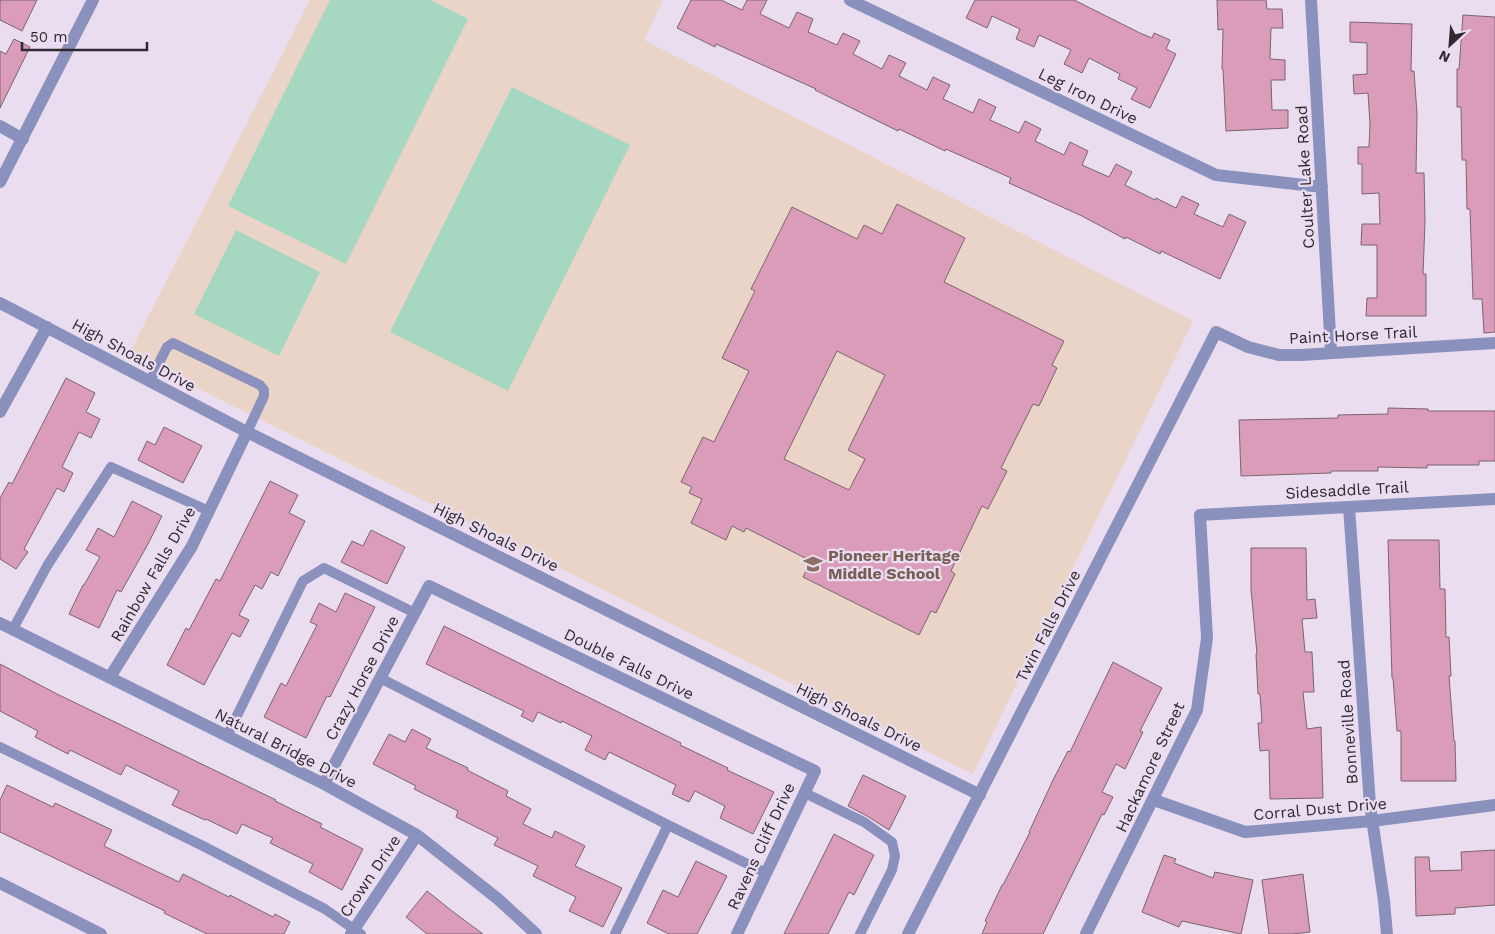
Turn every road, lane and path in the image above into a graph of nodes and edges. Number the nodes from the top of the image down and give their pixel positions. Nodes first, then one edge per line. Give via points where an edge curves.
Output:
1 (94, 0) edge
2 (850, 0) edge
3 (1311, 0) edge
4 (0, 126) edge
5 (23, 138) junction
6 (0, 182) edge
7 (1322, 187) junction
8 (0, 303) edge
9 (47, 327) junction
10 (1216, 332) joint
11 (1495, 343) edge
12 (1331, 352) junction
13 (150, 381) junction
14 (0, 412) edge
15 (247, 432) junction
16 (1495, 499) edge
17 (1349, 507) junction
18 (209, 511) junction
19 (1200, 515) joint
20 (430, 586) joint
21 (415, 613) junction
22 (0, 623) edge
23 (12, 629) junction
24 (110, 677) junction
25 (380, 678) junction
26 (227, 736) junction
27 (0, 747) edge
28 (815, 771) joint
29 (324, 784) junction
30 (805, 793) junction
31 (980, 795) junction
32 (1154, 800) junction
33 (1495, 805) edge
34 (1372, 821) junction
35 (668, 826) junction
36 (417, 836) junction
37 (766, 873) junction
38 (0, 883) edge
39 (356, 932) edge
40 (102, 934) edge
41 (536, 934) edge
42 (615, 934) edge
43 (737, 934) edge
44 (860, 934) edge
45 (908, 934) edge
46 (1086, 934) edge
47 (1387, 934) edge

1 - 5 street
2 - 7 street, Leg Iron Drive via 1216,175
3 - 7 street, Coulter Lake Road
4 - 5 street
5 - 6 street
7 - 12 street, Coulter Lake Road
8 - 9 street, High Shoals Drive
9 - 13 street, High Shoals Drive
9 - 14 street
10 - 12 street, Paint Horse Trail via 1248,347 1279,354
10 - 31 street, Twin Falls Drive
11 - 12 street, Paint Horse Trail
13 - 15 street, High Shoals Drive
13 - 15 lane via 167,347 173,343 260,385 264,396
15 - 18 street, Rainbow Falls Drive
15 - 31 street, High Shoals Drive
16 - 17 street, Sidesaddle Trail
17 - 19 street, Sidesaddle Trail
17 - 34 street, Bonneville Road
18 - 23 lane via 111,466 47,566
18 - 24 street, Rainbow Falls Drive via 192,546
19 - 32 street, Hackamore Street via 1207,638 1197,710
20 - 21 street, Crazy Horse Drive
20 - 28 street, Double Falls Drive
21 - 25 street, Crazy Horse Drive
21 - 26 lane via 324,568 303,581
22 - 23 street, Natural Bridge Drive
23 - 24 street, Natural Bridge Drive
24 - 26 street, Natural Bridge Drive
25 - 29 street, Crazy Horse Drive
25 - 35 lane
26 - 29 street, Natural Bridge Drive
27 - 39 lane via 325,909
28 - 30 street, Ravens Cliff Drive
29 - 36 street, Natural Bridge Drive
30 - 37 street, Ravens Cliff Drive
30 - 44 lane via 864,822 892,842 895,856 892,870
31 - 45 street, Twin Falls Drive
32 - 34 street, Corral Dust Drive via 1244,832
32 - 46 street, Hackamore Street
33 - 34 street, Corral Dust Drive
34 - 47 street, Bonneville Road
35 - 37 lane
35 - 42 lane
36 - 39 street, Crown Drive
36 - 41 street, Natural Bridge Drive via 498,899
37 - 43 street, Ravens Cliff Drive
38 - 40 street

